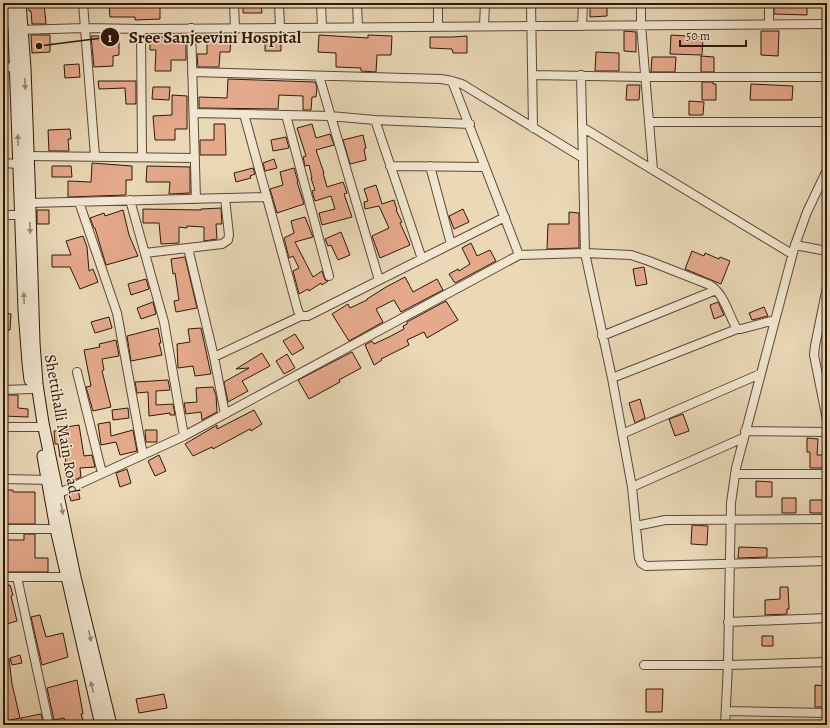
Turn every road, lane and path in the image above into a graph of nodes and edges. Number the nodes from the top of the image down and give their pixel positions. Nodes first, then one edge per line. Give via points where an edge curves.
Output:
1 (8, 3) edge
2 (12, 3) edge
3 (20, 3) edge
4 (83, 3) edge
5 (234, 3) edge
6 (279, 3) edge
7 (321, 3) edge
8 (357, 3) edge
9 (438, 3) edge
10 (485, 3) edge
11 (531, 3) edge
12 (583, 3) edge
13 (641, 3) edge
14 (769, 3) edge
15 (769, 24) junction
16 (827, 24) edge
17 (641, 25) junction
18 (484, 26) junction
19 (531, 26) junction
20 (582, 26) junction
21 (358, 27) junction
22 (438, 27) junction
23 (85, 28) junction
24 (191, 28) junction
25 (235, 28) junction
26 (280, 28) junction
27 (322, 28) junction
28 (141, 29) junction
29 (18, 30) junction
30 (3, 67) edge
31 (20, 68) junction
32 (192, 72) junction
33 (532, 75) junction
34 (581, 75) junction
35 (319, 76) junction
36 (645, 77) junction
37 (827, 77) edge
38 (452, 81) junction
39 (194, 113) junction
40 (244, 114) junction
41 (286, 115) junction
42 (330, 116) junction
43 (375, 120) junction
44 (649, 122) junction
45 (827, 122) edge
46 (470, 124) junction
47 (582, 127) junction
48 (533, 128) junction
49 (28, 156) junction
50 (95, 156) junction
51 (142, 157) junction
52 (195, 158) junction
53 (583, 158) junction
54 (3, 164) edge
55 (18, 164) junction
56 (390, 166) junction
57 (430, 166) junction
58 (485, 167) junction
59 (653, 170) junction
60 (827, 170) edge
61 (266, 197) junction
62 (225, 198) junction
63 (196, 199) junction
64 (130, 200) junction
65 (79, 202) junction
66 (30, 203) junction
67 (3, 214) edge
68 (20, 215) junction
69 (505, 216) junction
70 (451, 244) junction
71 (795, 246) junction
72 (188, 248) junction
73 (827, 251) edge
74 (145, 253) junction
75 (585, 253) junction
76 (792, 254) junction
77 (519, 255) junction
78 (422, 259) junction
79 (329, 276) dead end
80 (379, 280) junction
81 (827, 287) edge
82 (716, 290) junction
83 (301, 316) junction
84 (775, 320) junction
85 (737, 329) junction
86 (602, 336) junction
87 (214, 357) junction
88 (77, 372) dead end
89 (760, 374) junction
90 (612, 378) junction
91 (32, 389) junction
92 (3, 390) edge
93 (225, 414) junction
94 (827, 420) edge
95 (3, 427) edge
96 (41, 427) junction
97 (827, 432) edge
98 (622, 434) junction
99 (744, 434) junction
100 (184, 436) junction
101 (143, 455) junction
102 (102, 473) junction
103 (735, 474) junction
104 (827, 474) edge
105 (3, 479) edge
106 (51, 480) junction
107 (632, 487) junction
108 (54, 495) junction
109 (827, 519) edge
110 (730, 520) junction
111 (636, 526) junction
112 (3, 529) edge
113 (56, 529) junction
114 (827, 561) edge
115 (729, 564) junction
116 (3, 577) edge
117 (17, 577) junction
118 (71, 578) junction
119 (827, 618) edge
120 (728, 622) junction
121 (827, 662) edge
122 (644, 665) dead end
123 (728, 665) junction
124 (726, 711) junction
125 (827, 713) edge
126 (49, 725) edge
127 (102, 725) edge
128 (725, 725) edge

1 - 2 street
2 - 29 main road, Shettihalli Main Road
3 - 29 main road, Shettihalli Main Road
4 - 23 street
5 - 25 street
6 - 26 street
7 - 27 street
8 - 21 street
9 - 22 street
10 - 18 street
11 - 19 street
12 - 20 street
13 - 17 street
14 - 15 street
15 - 16 street
15 - 17 street
17 - 20 street
17 - 36 street
18 - 19 street
18 - 22 street
19 - 20 street
19 - 33 street
21 - 22 street
21 - 27 street
23 - 28 street
23 - 29 street
23 - 50 street
24 - 25 street
24 - 28 street
24 - 32 street
25 - 26 street
26 - 27 street
28 - 51 street
29 - 31 main road, Shettihalli Main Road
30 - 31 street
31 -> 49 main road, Shettihalli Main Road
55 -> 31 main road, Shettihalli Main Road
32 - 35 street
32 - 39 street
33 - 34 street
33 - 48 street
34 - 36 street
34 - 47 street
35 - 38 street
35 - 42 street
36 - 37 street
36 - 44 street
38 - 46 street
38 - 48 street via 462,84
39 - 40 street
39 - 52 street
40 - 41 street
40 - 61 street
41 - 42 street
41 - 79 street
42 - 43 street
42 - 80 street
43 - 46 street
43 - 56 street
44 - 45 street
44 - 59 street
46 - 58 street
47 - 53 street
47 - 59 street
48 - 53 street
49 - 50 street
49 - 66 main road, Shettihalli Main Road
50 - 51 street
51 - 52 street
52 - 63 street
53 - 75 street
54 - 55 street
55 - 68 main road, Shettihalli Main Road
56 - 57 street
56 - 78 street
57 - 58 street
57 - 70 street
58 - 69 street
59 - 76 street
60 - 71 street via 807,212
61 - 62 street
61 - 83 street
62 - 63 street
62 - 72 street via 228,240 222,244
63 - 64 street
64 - 65 street
64 - 74 street
65 - 66 street
65 - 101 street via 117,313
66 -> 96 main road, Shettihalli Main Road via 34,343
67 - 68 street
91 -> 68 main road, Shettihalli Main Road via 27,356
69 - 70 street
69 - 77 street
70 - 78 street
71 - 73 street
71 - 76 street
72 - 74 street
72 - 87 street
74 - 100 street via 164,322
75 - 77 street
75 - 82 street via 631,255 710,285
75 - 86 street
76 - 84 street
77 - 93 street
78 - 80 street
80 - 83 street via 308,316
81 - 94 street via 814,346
82 - 85 street via 721,295
82 - 86 street
83 - 87 street
84 - 85 street
84 - 89 street
85 - 90 street
86 - 90 street
87 - 93 street
88 - 102 street
89 - 98 street
89 - 99 street
90 - 98 street
91 - 92 street
91 - 96 main road, Shettihalli Main Road
93 - 100 street
95 - 96 street
96 - 106 main road, Shettihalli Main Road
97 - 99 street
98 - 107 street
99 - 103 street
99 - 107 street
100 - 101 street
101 - 102 street
102 - 108 street
103 - 104 street
103 - 110 street
105 - 106 street
106 - 108 main road, Shettihalli Main Road
107 - 111 street
108 - 113 main road, Shettihalli Main Road
108 -> 118 main road, Shettihalli Main Road
109 - 110 street
110 - 111 street via 665,520
110 - 115 street
111 - 115 street via 639,558 646,566
112 - 113 street
113 - 118 main road, Shettihalli Main Road
114 - 115 street
115 - 120 street
116 - 117 street
117 - 118 street
117 - 126 street
118 - 127 main road, Shettihalli Main Road
119 - 120 street
120 - 123 street
121 - 123 street
122 - 123 street
123 - 124 street
124 - 125 street
124 - 128 street

